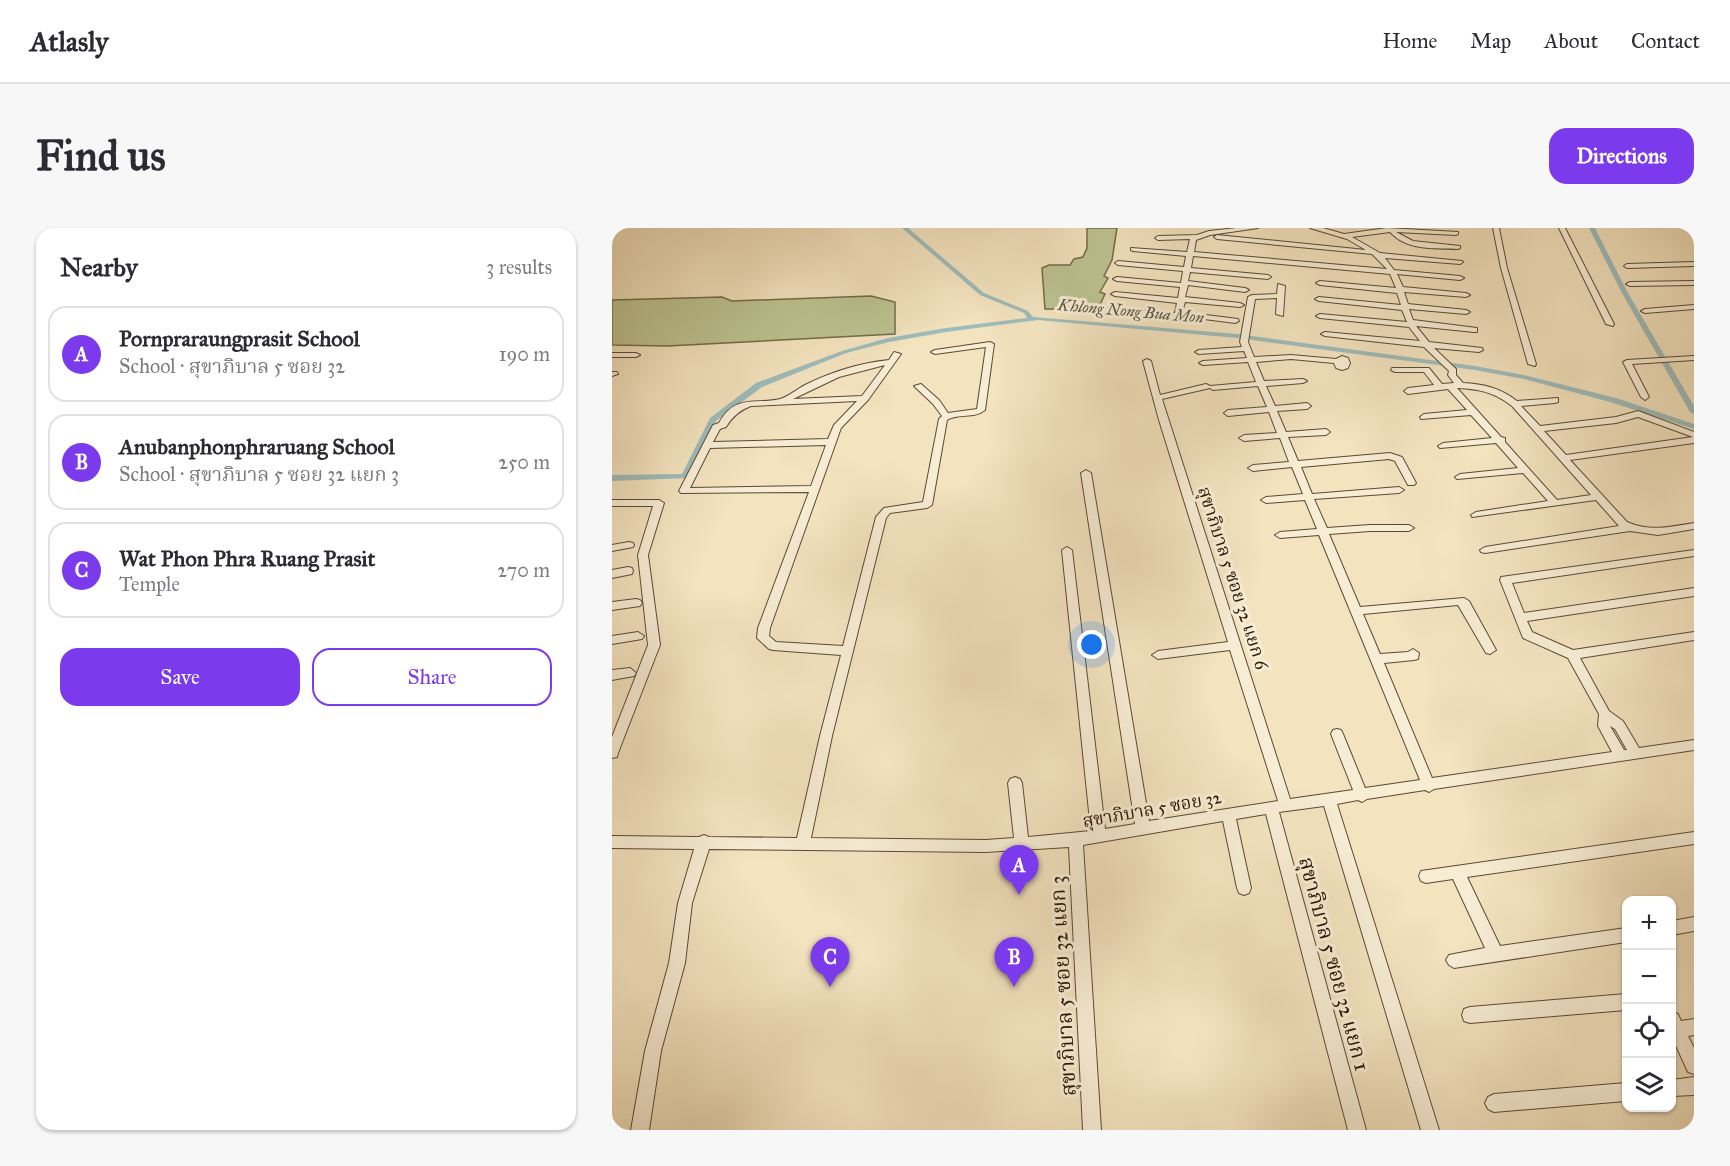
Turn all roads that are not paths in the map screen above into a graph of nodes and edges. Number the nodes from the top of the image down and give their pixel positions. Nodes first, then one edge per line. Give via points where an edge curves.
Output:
1 (1255, 228) edge
2 (1313, 228) edge
3 (1353, 228) edge
4 (1496, 228) edge
5 (1562, 228) edge
6 (1390, 229) edge
7 (1332, 232) junction
8 (1456, 233) dead end
9 (1199, 236) junction
10 (1343, 236) junction
11 (1158, 238) dead end
12 (1458, 247) dead end
13 (1133, 249) dead end
14 (1375, 253) junction
15 (1189, 254) junction
16 (1460, 262) dead end
17 (1118, 263) dead end
18 (1694, 264) edge
19 (1678, 265) junction
20 (1627, 266) dead end
21 (1187, 269) junction
22 (1392, 272) junction
23 (1268, 277) dead end
24 (1460, 278) dead end
25 (1117, 279) dead end
26 (1694, 281) edge
27 (1320, 283) dead end
28 (1185, 284) junction
29 (1630, 284) dead end
30 (1281, 286) dead end
31 (1245, 290) dead end
32 (1400, 290) junction
33 (1116, 294) dead end
34 (1466, 295) dead end
35 (1281, 296) junction
36 (1319, 299) dead end
37 (1182, 300) junction
38 (1240, 305) dead end
39 (1405, 307) junction
40 (1694, 307) edge
41 (1108, 310) dead end
42 (1645, 311) dead end
43 (1466, 312) dead end
44 (1179, 314) junction
45 (1280, 314) dead end
46 (1320, 316) dead end
47 (1235, 321) dead end
48 (1412, 324) junction
49 (1610, 324) dead end
50 (1474, 330) dead end
51 (1324, 334) dead end
52 (1245, 341) junction
53 (1428, 346) junction
54 (1479, 350) dead end
55 (935, 352) dead end
56 (1199, 352) dead end
57 (612, 355) edge
58 (636, 355) dead end
59 (1694, 358) edge
60 (1251, 360) junction
61 (1147, 361) dead end
62 (1336, 361) dead end
63 (1203, 363) dead end
64 (1532, 364) dead end
65 (1395, 370) dead end
66 (1303, 381) dead end
67 (1262, 383) junction
68 (918, 386) dead end
69 (1451, 387) junction
70 (1408, 392) dead end
71 (1645, 397) dead end
72 (865, 398) junction
73 (1157, 398) junction
74 (1555, 400) dead end
75 (784, 401) junction
76 (1515, 404) junction
77 (1307, 406) dead end
78 (1272, 409) junction
79 (1473, 412) junction
80 (1228, 413) dead end
81 (946, 416) junction
82 (1424, 417) dead end
83 (1538, 429) junction
84 (1326, 432) dead end
85 (1284, 435) junction
86 (1694, 437) edge
87 (1244, 438) dead end
88 (1502, 440) junction
89 (831, 442) junction
90 (708, 445) junction
91 (1443, 446) dead end
92 (1563, 458) junction
93 (1296, 465) junction
94 (1253, 468) dead end
95 (1525, 470) junction
96 (1086, 474) dead end
97 (1460, 477) dead end
98 (1411, 483) dead end
99 (813, 489) junction
100 (1398, 489) dead end
101 (1309, 497) junction
102 (1596, 497) junction
103 (1266, 500) dead end
104 (612, 503) edge
105 (1555, 503) junction
106 (1476, 514) dead end
107 (1694, 525) edge
108 (1410, 528) dead end
109 (1630, 528) junction
110 (1324, 531) junction
111 (1280, 535) dead end
112 (629, 545) dead end
113 (612, 548) edge
114 (1066, 550) dead end
115 (1485, 550) dead end
116 (1694, 553) edge
117 (628, 571) dead end
118 (612, 574) edge
119 (1694, 592) edge
120 (636, 603) dead end
121 (612, 606) edge
122 (1357, 611) junction
123 (1520, 618) junction
124 (638, 636) dead end
125 (1694, 636) edge
126 (612, 639) edge
127 (1235, 645) junction
128 (1490, 650) dead end
129 (847, 651) junction
130 (1413, 653) dead end
131 (1158, 655) dead end
132 (1572, 655) junction
133 (1376, 659) junction
134 (630, 673) dead end
135 (612, 675) edge
136 (1605, 714) junction
137 (1337, 734) dead end
138 (1694, 745) edge
139 (612, 753) edge
140 (1636, 754) junction
141 (1621, 756) junction
142 (1015, 783) dead end
143 (1430, 786) junction
144 (1362, 796) junction
145 (1329, 800) junction
146 (1278, 807) junction
147 (1228, 814) junction
148 (1143, 829) junction
149 (1099, 837) junction
150 (1694, 838) edge
151 (1077, 840) junction
152 (704, 841) junction
153 (612, 842) edge
154 (803, 844) junction
155 (1022, 844) junction
156 (1457, 872) junction
157 (1426, 876) dead end
158 (1244, 888) dead end
159 (1694, 924) edge
160 (1676, 927) edge
161 (1622, 936) edge
162 (1496, 955) junction
163 (1454, 960) dead end
164 (1622, 1002) edge
165 (1470, 1015) dead end
166 (1681, 1026) edge
167 (1694, 1066) edge
168 (1694, 1086) edge
169 (1676, 1088) edge
170 (1622, 1092) edge
171 (1494, 1103) dead end
172 (640, 1130) edge
173 (1092, 1130) edge
174 (1357, 1130) edge
175 (1430, 1130) edge

1 - 9 street
2 - 7 street
3 - 7 street
4 - 64 street
5 - 49 street
6 - 8 street
6 - 10 street
6 - 12 street via 1397,238 1409,242
7 - 10 street
9 - 11 street
9 - 14 street
9 - 15 street via 1192,241
10 - 14 street
13 - 15 street
14 - 16 street
14 - 22 street
15 - 21 street
15 - 22 street
17 - 21 street
18 - 19 street
19 - 20 street
19 - 26 street
21 - 23 street
21 - 28 street
22 - 24 street
22 - 32 street
25 - 28 street
26 - 29 street
27 - 32 street
28 - 31 street
28 - 37 street
30 - 35 street
32 - 34 street
32 - 39 street
33 - 37 street
35 - 45 street
35 - 52 street via 1252,297
36 - 39 street
37 - 38 street
37 - 44 street
39 - 43 street
39 - 48 street
40 - 42 street
41 - 44 street
44 - 47 street
46 - 48 street
48 - 50 street
48 - 53 street
51 - 53 street
52 - 56 street
52 - 60 street
53 - 54 street
53 - 69 street via 1444,366
55 - 81 street via 990,344 992,349 981,410
57 - 58 street
59 - 71 street via 1627,362
60 - 62 street via 1291,357
60 - 63 street
60 - 67 street
61 - 73 street, สุขาภิบาล 5 ซอย 32 แยก 6
65 - 69 street via 1426,370
66 - 67 street
67 - 73 street via 1210,387
67 - 78 street
68 - 81 street
69 - 70 street
69 - 76 street via 1497,391
69 - 79 street
72 - 75 street
72 - 75 street via 894,358 859,368
72 - 89 street via 839,423
73 - 127 street, สุขาภิบาล 5 ซอย 32 แยก 6
74 - 76 street
75 - 90 street via 744,404 716,427
76 - 83 street
77 - 78 street
78 - 80 street
78 - 85 street
79 - 82 street
79 - 88 street
81 - 129 street via 930,502 922,508 887,510 881,517
83 - 86 street via 1638,414
83 - 92 street
84 - 85 street
85 - 87 street
85 - 93 street
86 - 92 street
88 - 91 street
88 - 95 street
89 - 90 street
89 - 99 street
90 - 99 street via 685,492
92 - 102 street
93 - 94 street
93 - 98 street via 1390,456 1399,459
93 - 101 street
95 - 97 street
95 - 105 street
96 - 148 street
99 - 129 street via 763,638 773,646
100 - 101 street
101 - 103 street
101 - 110 street
102 - 105 street
102 - 109 street
104 - 139 street via 659,505 643,555 654,645
105 - 106 street
107 - 109 street via 1656,533
108 - 110 street
109 - 115 street
110 - 111 street
110 - 122 street
112 - 113 street
114 - 149 street
116 - 123 street via 1505,580
117 - 118 street
119 - 123 street
120 - 121 street
122 - 128 street via 1460,601
122 - 133 street
123 - 132 street via 1527,634
124 - 126 street
125 - 132 street
127 - 131 street
127 - 146 street, สุขาภิบาล 5 ซอย 32 แยก 6
129 - 154 street
130 - 133 street via 1414,656
132 - 136 street
133 - 143 street
134 - 135 street
136 - 140 street via 1619,725
136 - 141 street via 1604,726
137 - 144 street
138 - 140 street, สุขาภิบาล 5 ซอย 32
140 - 141 street, สุขาภิบาล 5 ซอย 32
141 - 143 street, สุขาภิบาล 5 ซอย 32
142 - 155 street
143 - 144 street, สุขาภิบาล 5 ซอย 32
144 - 145 street, สุขาภิบาล 5 ซอย 32
145 - 146 street, สุขาภิบาล 5 ซอย 32
145 - 175 street
146 - 147 street, สุขาภิบาล 5 ซอย 32
146 - 174 street, สุขาภิบาล 5 ซอย 32 แยก 1
147 - 148 street, สุขาภิบาล 5 ซอย 32
147 - 158 street
148 - 149 street, สุขาภิบาล 5 ซอย 32
149 - 151 street, สุขาภิบาล 5 ซอย 32
150 - 156 street
151 - 155 street, สุขาภิบาล 5 ซอย 32
151 - 173 street, สุขาภิบาล 5 ซอย 32 แยก 3
152 - 153 street, สุขาภิบาล 5 ซอย 32
152 - 154 street, สุขาภิบาล 5 ซอย 32
152 - 172 street via 685,903 677,963 653,1051
154 - 155 street, สุขาภิบาล 5 ซอย 32
156 - 157 street
156 - 162 street
159 - 160 street
161 - 162 street
162 - 163 street
164 - 165 street
166 - 167 street
168 - 169 street
170 - 171 street

